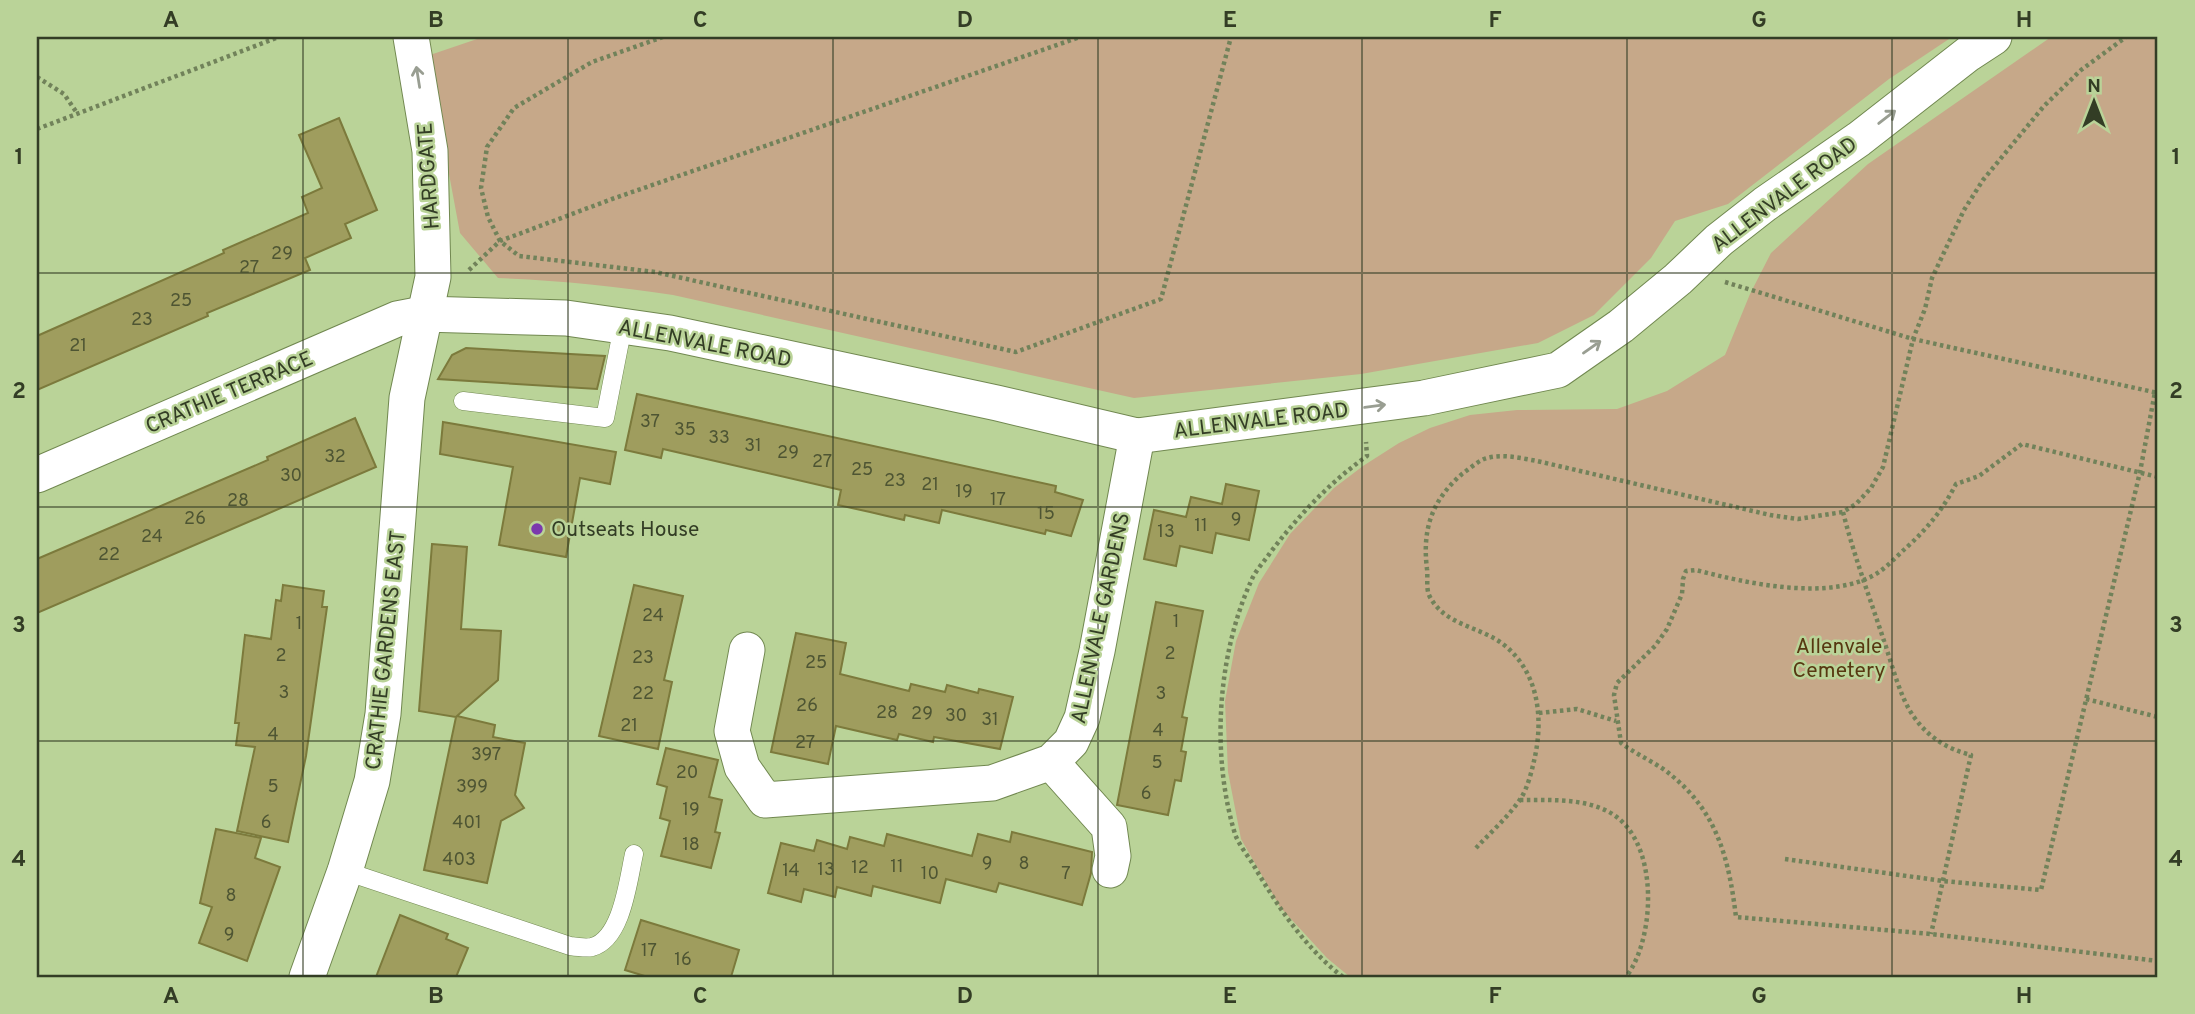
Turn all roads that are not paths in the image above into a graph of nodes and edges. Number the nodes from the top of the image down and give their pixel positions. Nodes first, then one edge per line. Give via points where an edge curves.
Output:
1 (411, 37) edge
2 (1994, 37) edge
3 (423, 314) junction
4 (623, 326) junction
5 (463, 401) dead end
6 (1137, 436) junction
7 (37, 475) edge
8 (747, 650) dead end
9 (1051, 762) junction
10 (634, 854) dead end
11 (1110, 870) dead end
12 (345, 871) junction
13 (307, 977) edge

3 -> 1 street, HARDGATE via 433,276 430,150
6 -> 2 street, ALLENVALE ROAD via 1424,398 1558,370 1621,326 1718,240
3 - 4 street, ALLENVALE ROAD via 566,318
3 - 7 street, CRATHIE TERRACE via 397,319
3 - 12 street, CRATHIE GARDENS EAST via 407,398 383,715 372,781
4 - 5 lane via 605,418
4 - 6 street, ALLENVALE ROAD
6 - 9 street, ALLENVALE GARDENS via 1082,718 1071,742
8 - 9 street, ALLENVALE GARDENS via 732,731 742,767 765,800 992,783
9 - 11 street via 1109,827
10 - 12 lane via 615,928 592,947 570,946
12 - 13 street, CRATHIE GARDENS EAST

